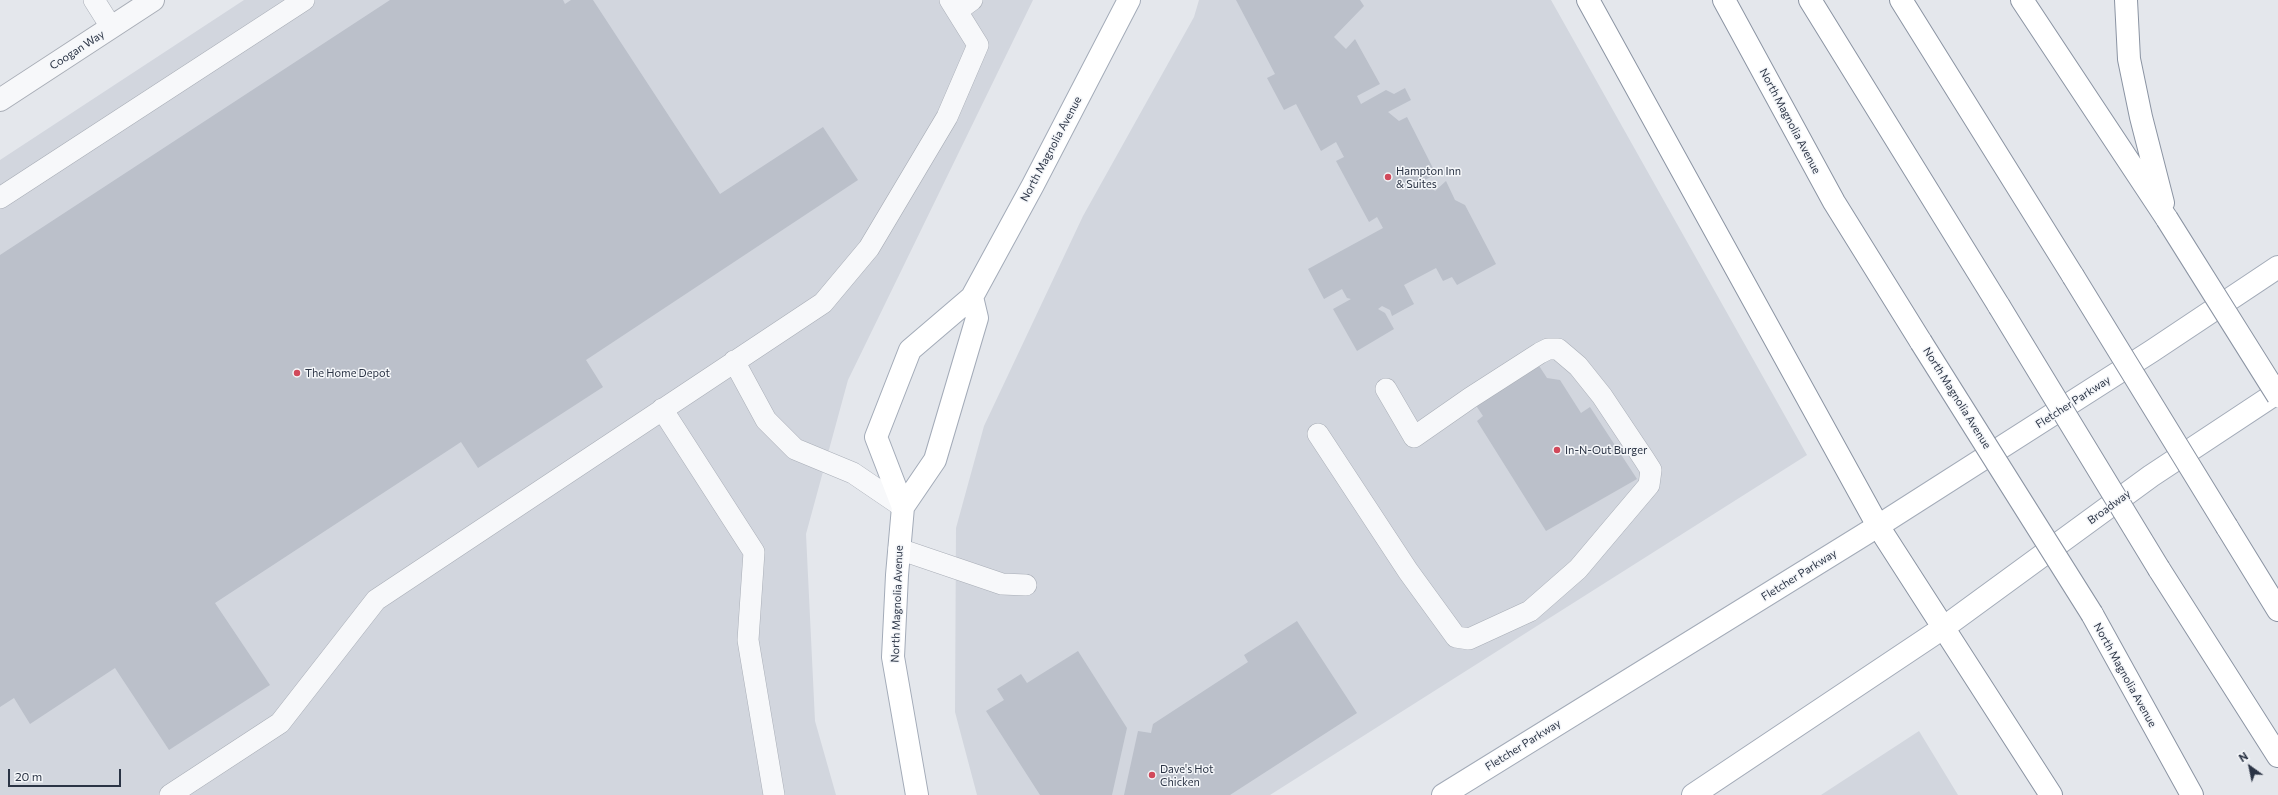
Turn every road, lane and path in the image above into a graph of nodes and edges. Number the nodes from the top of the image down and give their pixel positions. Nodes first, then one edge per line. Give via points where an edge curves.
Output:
1 (94, 0) edge
2 (153, 0) edge
3 (304, 0) edge
4 (1129, 0) edge
5 (1588, 0) edge
6 (1724, 0) edge
7 (1810, 0) edge
8 (1901, 0) edge
9 (2022, 0) edge
10 (2126, 0) edge
11 (959, 4) edge
12 (111, 27) junction
13 (0, 100) edge
14 (0, 198) edge
15 (2167, 220) junction
16 (2278, 267) edge
17 (972, 297) junction
18 (734, 361) junction
19 (1386, 389) dead end
20 (2278, 392) edge
21 (2278, 396) edge
22 (662, 409) junction
23 (1318, 434) dead end
24 (903, 507) junction
25 (1878, 526) junction
26 (899, 549) junction
27 (1026, 585) dead end
28 (2278, 610) edge
29 (1943, 628) junction
30 (2278, 756) edge
31 (170, 795) edge
32 (774, 795) edge
33 (916, 795) edge
34 (1443, 795) edge
35 (1693, 795) edge
36 (2051, 795) edge
37 (2192, 795) edge

1 - 12 lane
2 - 12 street, Coogan Way
3 - 14 lane
4 - 17 main road, North Magnolia Avenue
5 - 25 main road
6 - 37 main road, North Magnolia Avenue, bridge via 1834,202 2092,614
7 - 30 main road, bridge via 2159,569
8 - 28 main road, bridge
9 - 15 main road
10 - 15 main road via 2129,59
11 - 18 lane via 978,45 947,117 868,248 823,303
12 - 13 street, Coogan Way
15 - 21 main road, bridge
16 - 25 main road, Fletcher Parkway via 2152,351
17 - 24 main road, North Magnolia Avenue via 977,318 935,460
17 - 24 main road, North Magnolia Avenue via 910,350 876,438
18 - 22 lane
18 - 24 lane via 766,420 795,449 853,473
19 - 23 lane via 1414,437 1540,353 1548,349 1558,349 1578,366 1602,396 1651,470 1649,485 1578,569 1530,611 1469,639 1456,637 1408,571
20 - 29 main road, Broadway via 2151,476
22 - 31 lane via 376,600 280,723
22 - 32 lane via 754,552 748,640
24 - 26 main road, North Magnolia Avenue
25 - 29 main road
25 - 34 main road, Fletcher Parkway
26 - 27 lane via 1002,584
26 - 33 main road, North Magnolia Avenue via 894,657
29 - 35 main road
29 - 36 main road

